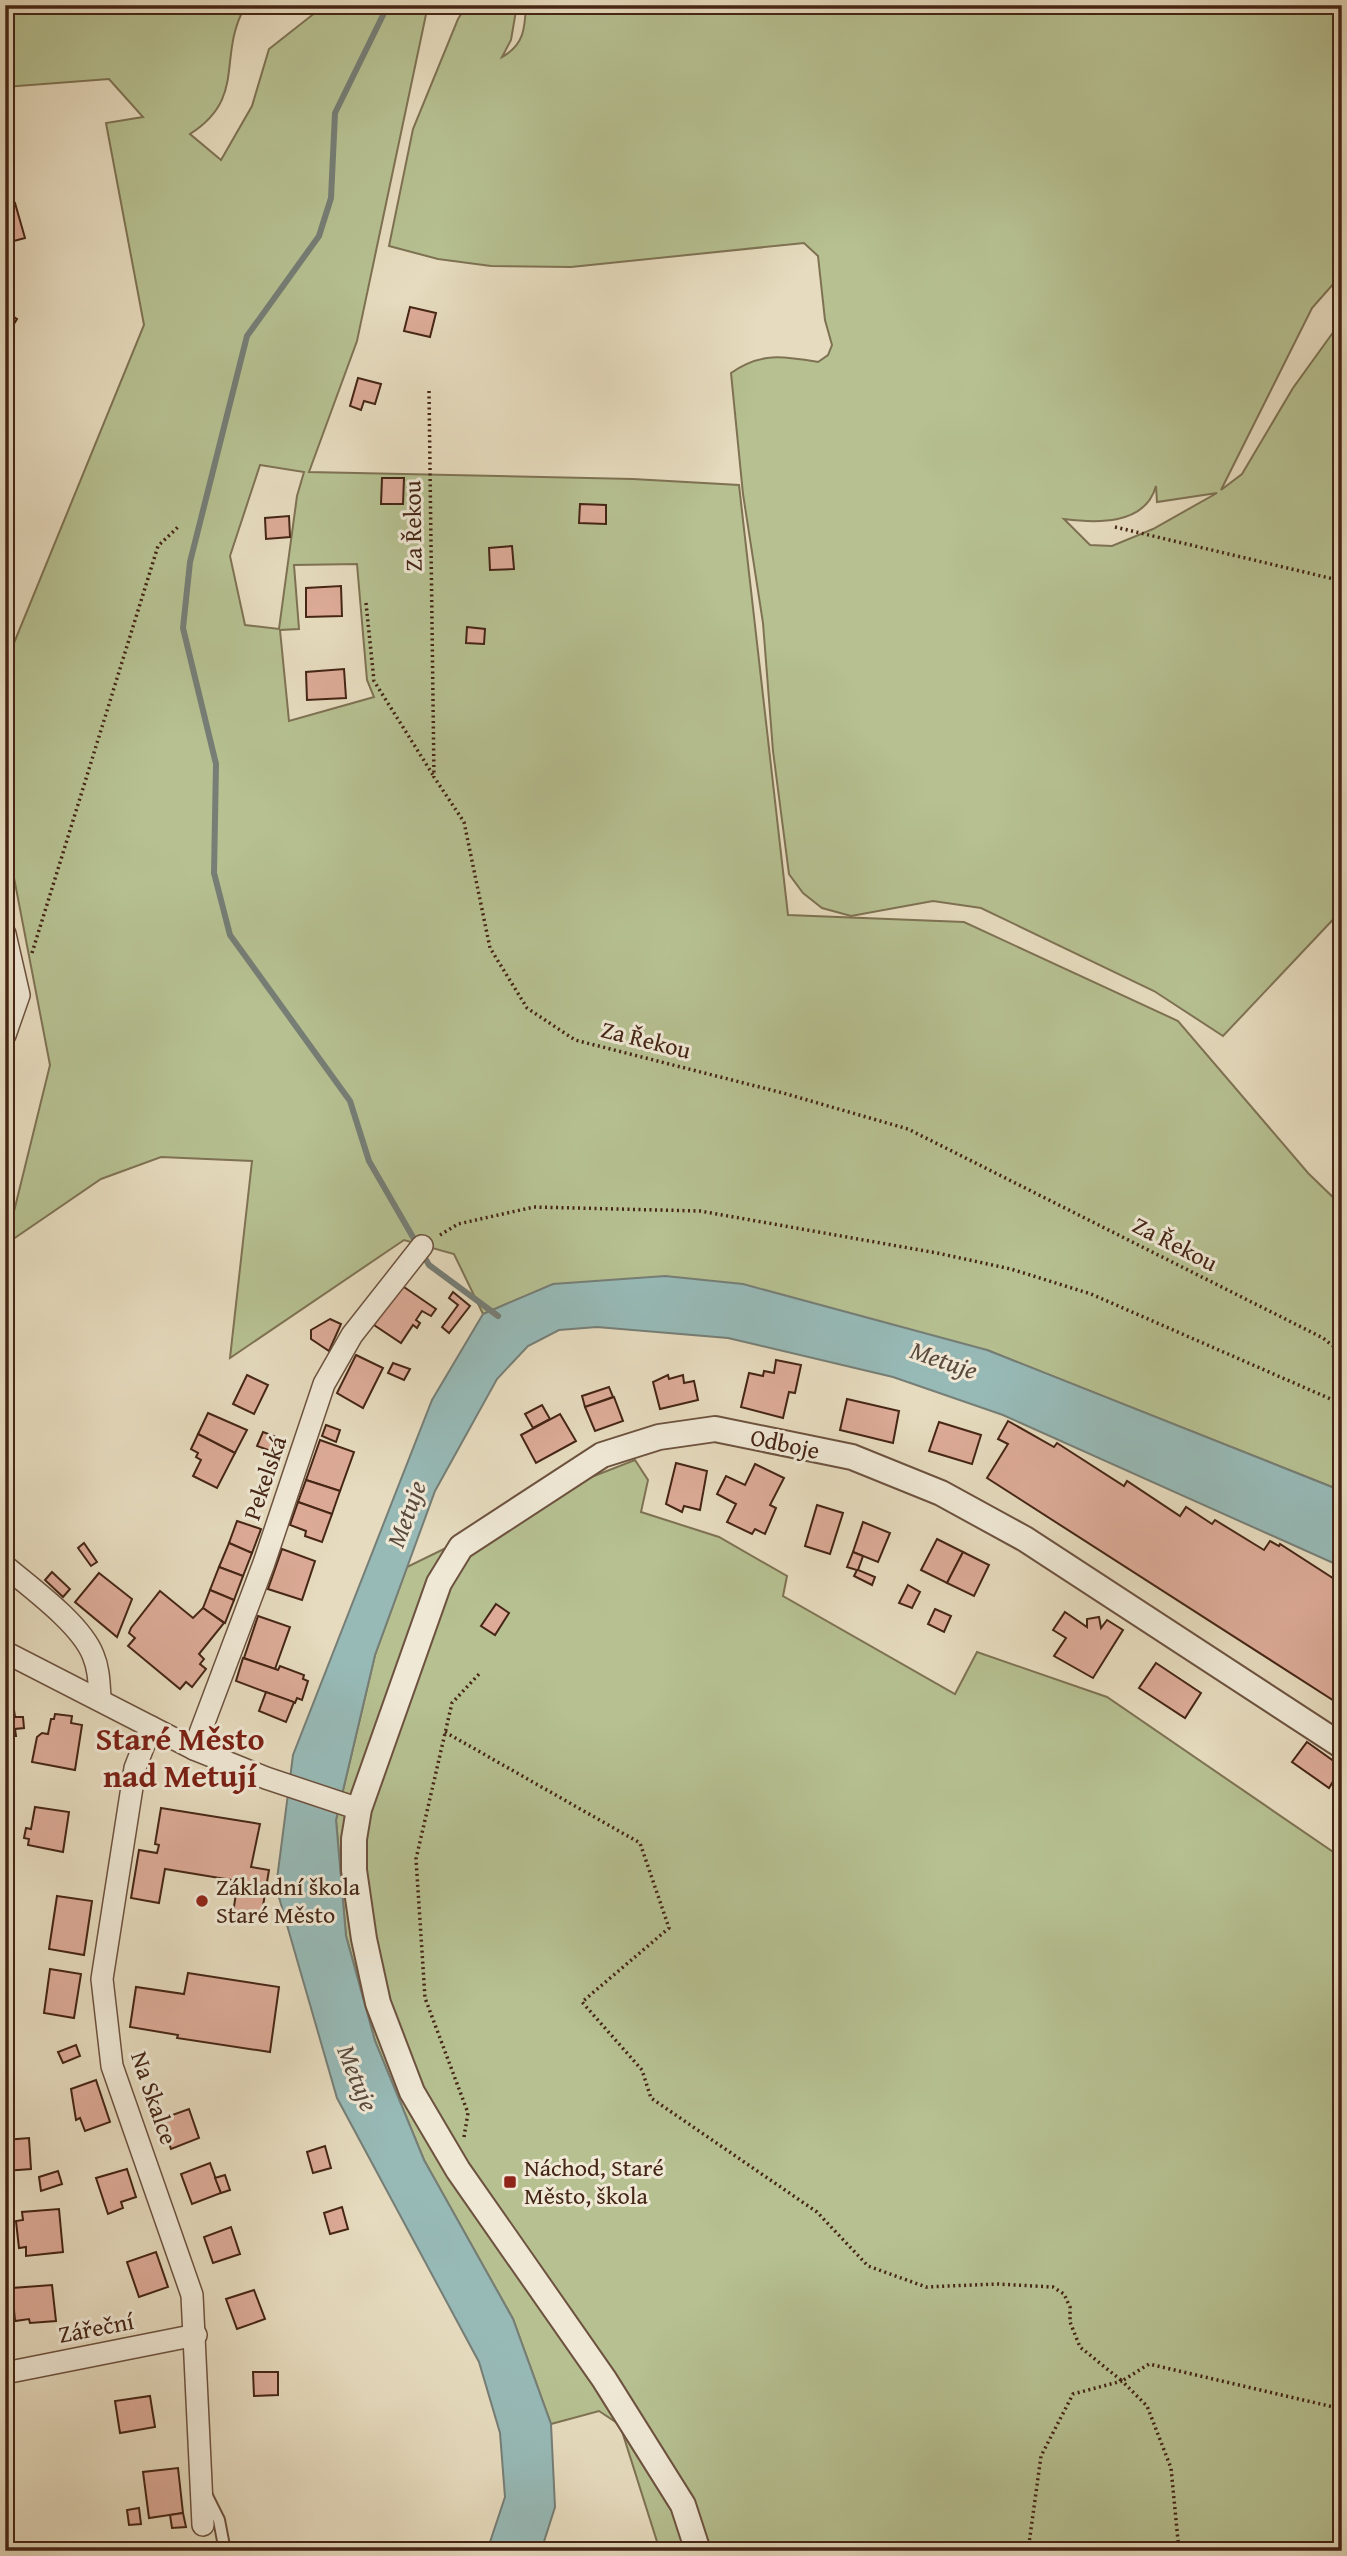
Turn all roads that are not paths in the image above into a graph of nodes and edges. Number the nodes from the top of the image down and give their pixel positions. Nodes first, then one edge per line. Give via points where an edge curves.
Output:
1 (5, 934) edge
2 (5, 1035) edge
3 (422, 1246) road end
4 (5, 1566) edge
5 (8, 1655) edge
6 (100, 1698) junction
7 (151, 1727) junction
8 (1342, 1746) edge
9 (194, 1748) junction
10 (352, 1806) junction
11 (196, 2336) junction
12 (5, 2373) edge
13 (201, 2484) junction
14 (203, 2525) dead end
15 (225, 2551) edge
16 (698, 2551) edge

1 - 2 street via 19,995
3 - 9 street, Pekelská via 352,1335 324,1384 264,1563
4 - 6 street via 85,1642 98,1670
5 - 6 street
6 - 7 street
7 - 9 street
7 - 11 street, Na Skalce via 135,1768 102,1979 104,2014 112,2066 192,2295
8 - 10 street, Odboje via 1025,1539 941,1493 852,1457 715,1429 659,1437 602,1455 461,1547 439,1583
9 - 10 street
10 - 16 street, Odboje via 354,1870 364,1939 378,2003 412,2092 458,2170 604,2379 682,2505
11 - 12 street, Zářeční
11 - 13 street, Na Skalce
13 - 14 street, Na Skalce
13 - 15 lane, Na Skalce via 219,2520

